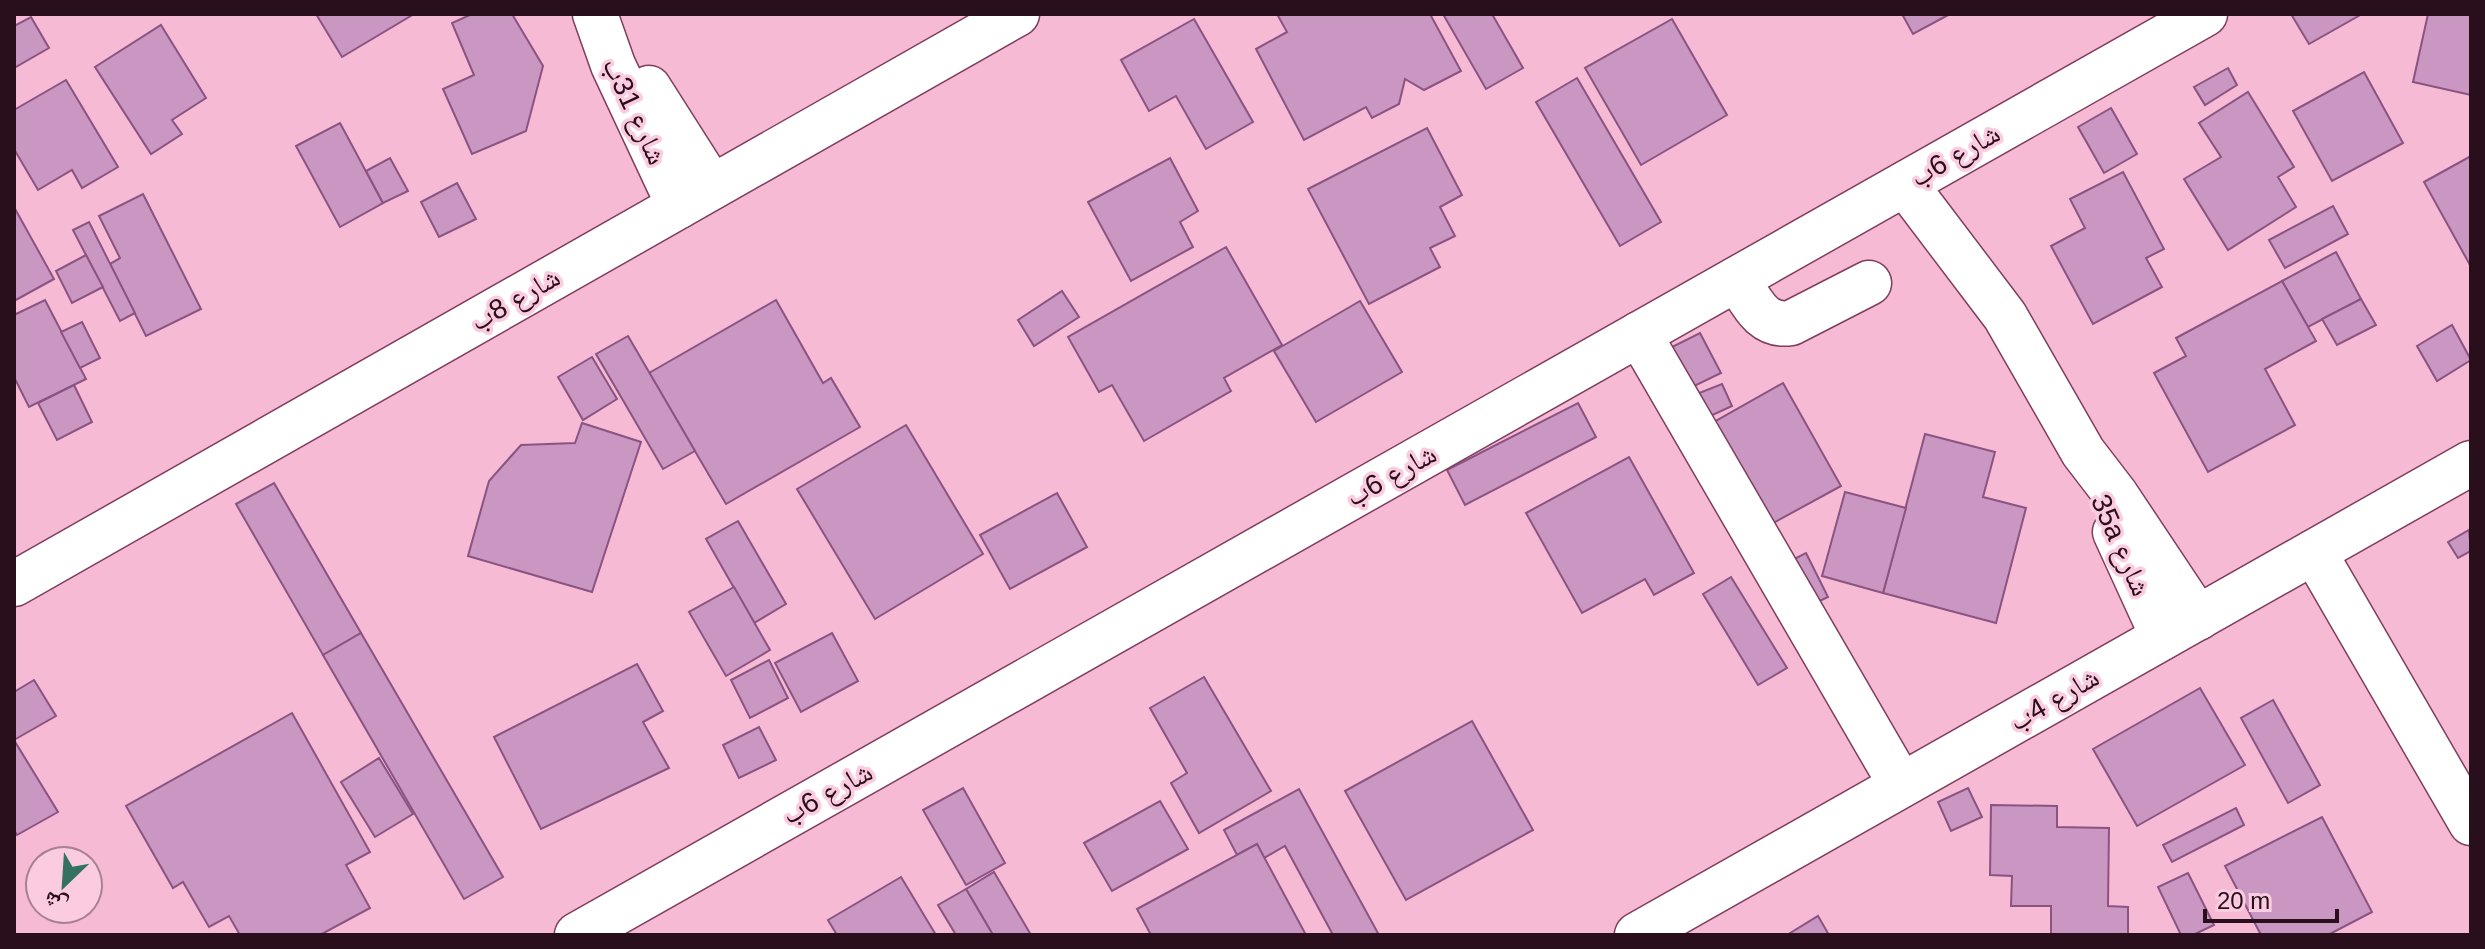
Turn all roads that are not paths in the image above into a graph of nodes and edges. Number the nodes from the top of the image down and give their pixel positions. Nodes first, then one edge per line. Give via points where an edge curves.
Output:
1 (597, 14) edge
2 (1017, 14) edge
3 (2205, 14) edge
4 (1921, 175) junction
5 (696, 196) junction
6 (1737, 279) junction
7 (1869, 283) dead end
8 (1639, 334) junction
9 (2471, 463) edge
10 (2314, 552) junction
11 (14, 584) edge
12 (2181, 627) junction
13 (1901, 785) junction
14 (2471, 823) edge
15 (611, 927) edge
16 (1637, 935) edge

1 - 5 street, شارع 31ب via 613,65
2 - 5 street, شارع 8ب
3 - 4 street, شارع 6ب
4 - 6 street, شارع 6ب
4 - 12 street, 35a شارع via 1983,257 2005,316 2083,452 2124,506
5 - 11 street, شارع 8ب
6 - 7 street via 1760,314 1783,324
6 - 8 street, شارع 6ب
8 - 13 street
8 - 15 street, شارع 6ب
9 - 10 street, شارع 4ب
10 - 12 street, شارع 4ب
10 - 14 street
12 - 13 street, شارع 4ب
13 - 16 street, شارع 4ب

